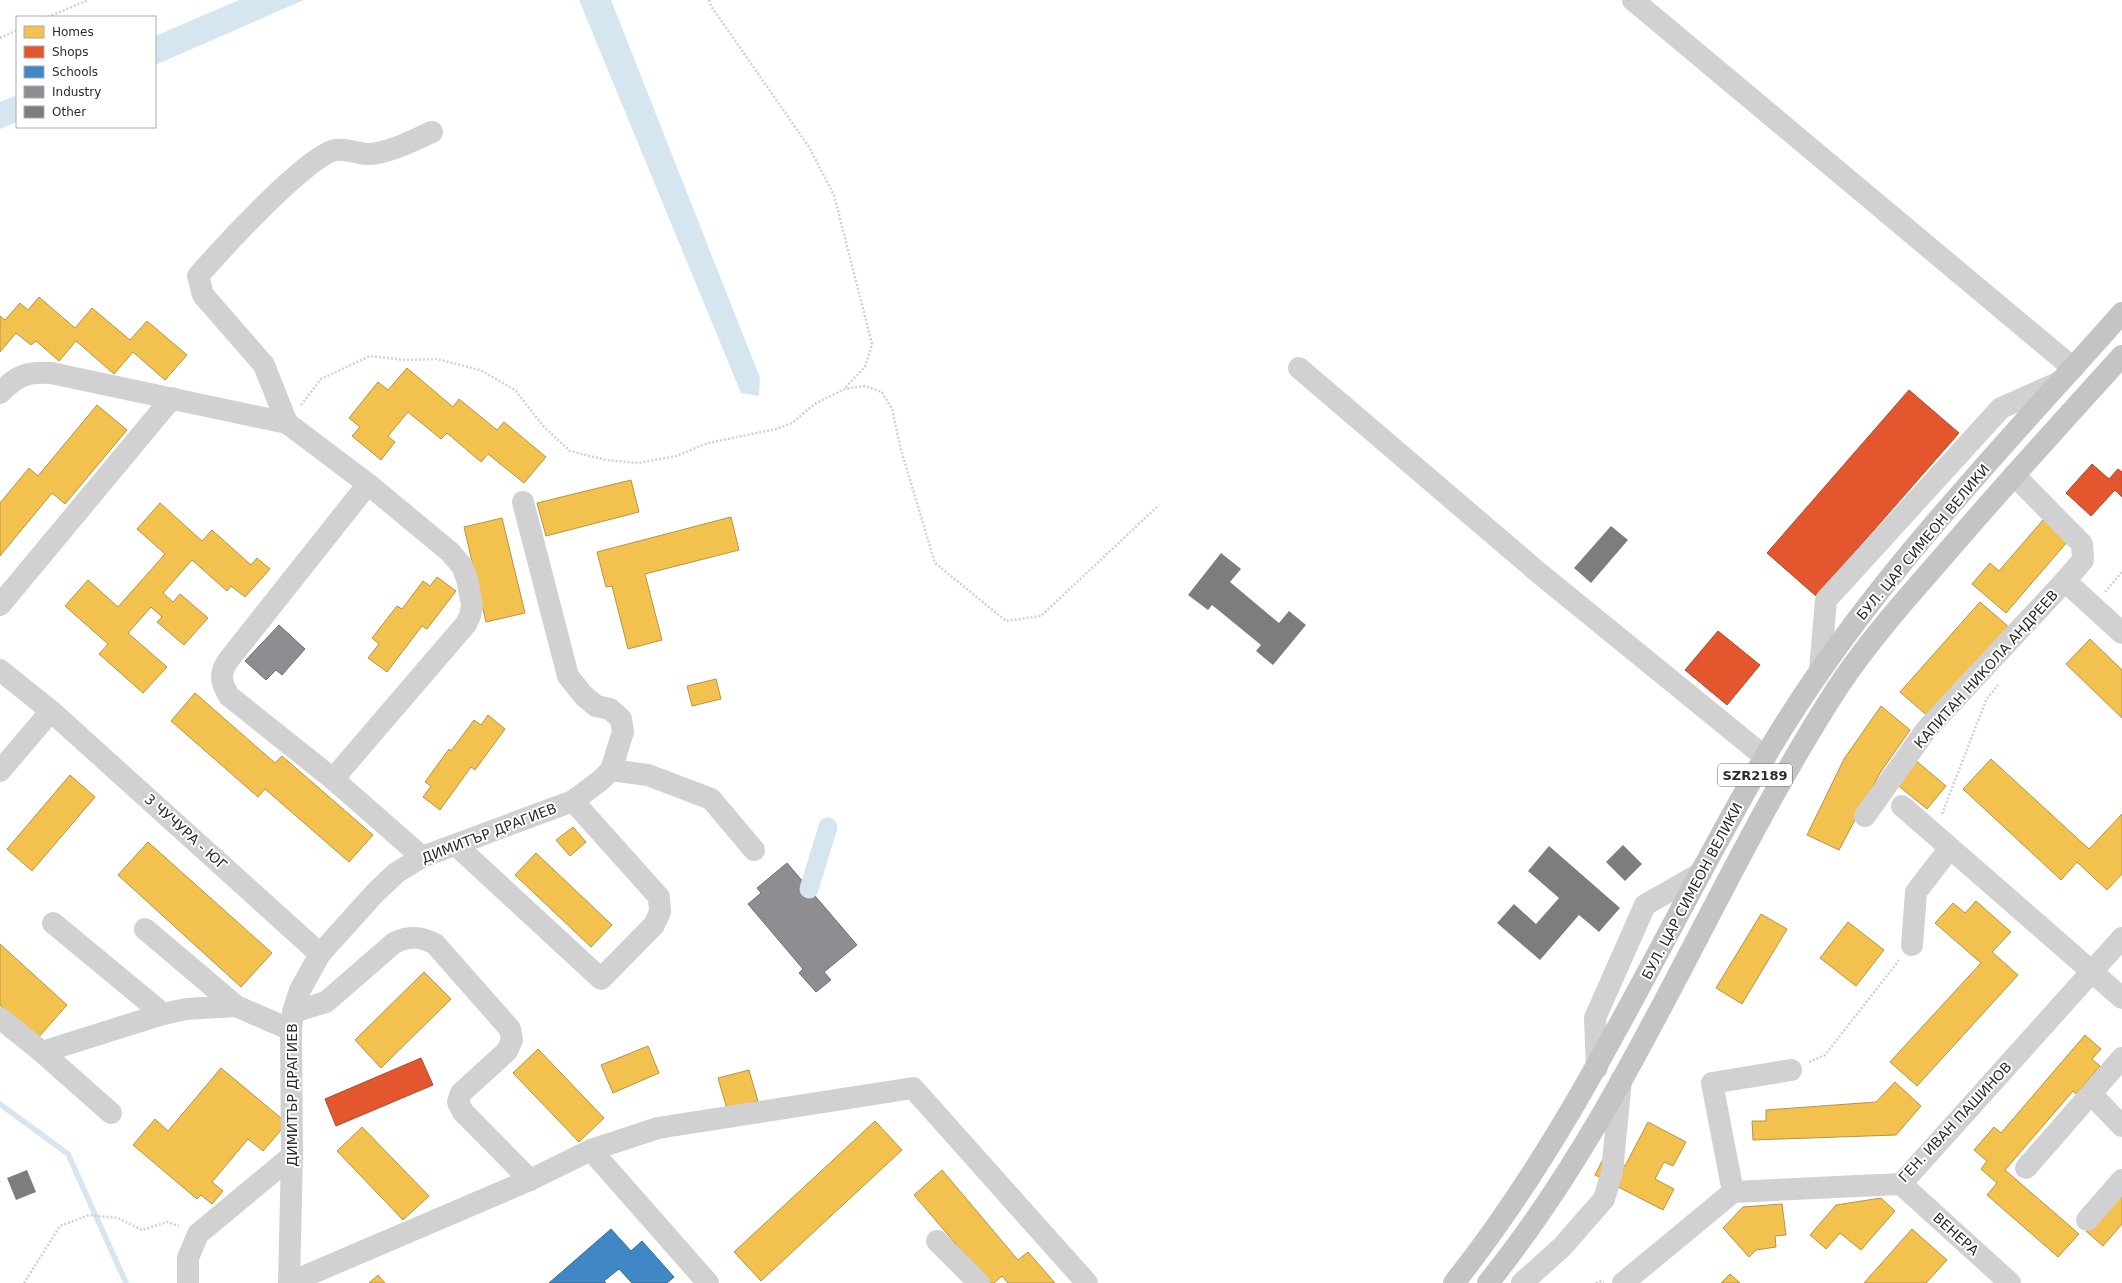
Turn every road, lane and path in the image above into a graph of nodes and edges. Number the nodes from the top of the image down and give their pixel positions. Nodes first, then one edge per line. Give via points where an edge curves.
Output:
1 (88, 0) edge
2 (709, 0) edge
3 (1633, 0) edge
4 (50, 16) edge
5 (16, 30) edge
6 (0, 38) edge
7 (432, 132) dead end
8 (2122, 313) edge
9 (2122, 356) edge
10 (1299, 368) dead end
11 (2067, 375) junction
12 (845, 389) junction
13 (0, 393) edge
14 (172, 398) junction
15 (287, 423) junction
16 (2014, 475) junction
17 (368, 484) junction
18 (522, 502) dead end
19 (1159, 505) dead end
20 (2122, 572) edge
21 (2065, 581) junction
22 (0, 605) edge
23 (2093, 606) junction
24 (2122, 633) edge
25 (0, 670) edge
26 (1820, 670) junction
27 (2000, 681) dead end
28 (52, 711) junction
29 (1765, 757) junction
30 (611, 770) junction
31 (0, 771) edge
32 (333, 779) junction
33 (573, 801) junction
34 (1902, 806) dead end
35 (1866, 816) dead end
36 (1934, 833) junction
37 (457, 846) junction
38 (1950, 848) junction
39 (754, 850) dead end
40 (422, 857) junction
41 (1701, 873) junction
42 (53, 923) dead end
43 (145, 930) dead end
44 (2122, 938) edge
45 (1912, 945) joint
46 (320, 954) junction
47 (2092, 971) junction
48 (2122, 998) edge
49 (236, 1006) junction
50 (163, 1014) junction
51 (0, 1018) edge
52 (292, 1021) junction
53 (42, 1052) junction
54 (2122, 1058) edge
55 (1597, 1068) junction
56 (1791, 1070) joint
57 (1621, 1080) junction
58 (2091, 1094) junction
59 (111, 1112) dead end
60 (2122, 1126) edge
61 (591, 1150) junction
62 (292, 1156) junction
63 (2026, 1168) dead end
64 (530, 1180) junction
65 (2122, 1180) edge
66 (1901, 1184) junction
67 (1733, 1192) junction
68 (2087, 1220) dead end
69 (198, 1234) junction
70 (937, 1241) dead end
71 (188, 1282) dead end
72 (24, 1283) edge
73 (289, 1283) edge
74 (708, 1283) edge
75 (979, 1283) edge
76 (1087, 1283) edge
77 (1454, 1283) edge
78 (1488, 1283) edge
79 (1522, 1283) edge
80 (1596, 1283) edge
81 (1606, 1283) edge
82 (1623, 1283) edge
83 (2010, 1283) edge

1 - 4 path
2 - 12 path via 809,147 834,195 872,344 865,367
3 - 11 street
5 - 6 path
7 - 15 street via 401,146 370,154 335,150 311,163 242,227 198,276 203,295 264,365
8 - 11 main road, БУЛ. ЦАР СИМЕОН ВЕЛИКИ / SZR2189
9 - 16 main road, БУЛ. ЦАР СИМЕОН ВЕЛИКИ / SZR2189
10 - 29 street via 1539,572
11 - 26 main road, БУЛ. ЦАР СИМЕОН ВЕЛИКИ / SZR2189 via 1879,589
11 - 26 street via 2001,408 1826,600
12 - 15 path via 816,403 792,423 776,429 708,442 676,456 638,463 606,460 570,451 544,427 515,390 480,370 437,359 406,360 370,356 321,379
12 - 19 path via 866,386 882,392 892,409 935,563 1006,621 1041,616
13 - 14 street via 13,380 25,375 51,373
14 - 15 street
14 - 22 street
15 - 17 street
16 - 21 street, КАПИТАН НИКОЛА АНДРЕЕВ via 2082,544 2083,560
16 - 57 main road, БУЛ. ЦАР СИМЕОН ВЕЛИКИ / SZR2189 via 1898,608 1840,685 1788,769
17 - 32 street via 450,552 462,566 472,605 466,624
17 - 32 street via 223,667 221,677 230,696
18 - 30 street via 568,676 596,706 610,709 621,719 623,732
20 - 23 path
21 - 23 street
21 - 35 street, КАПИТАН НИКОЛА АНДРЕЕВ via 1926,730
23 - 24 street
25 - 28 street, 3 ЧУЧУРА - ЮГ
26 - 29 main road, БУЛ. ЦАР СИМЕОН ВЕЛИКИ / SZR2189
27 - 36 path via 1986,700
28 - 31 street
28 - 46 street, 3 ЧУЧУРА - ЮГ
29 - 41 main road, БУЛ. ЦАР СИМЕОН ВЕЛИКИ / SZR2189
30 - 33 street, ДИМИТЪР ДРАГИЕВ
30 - 39 street via 648,774 711,799
32 - 40 street
33 - 37 street, ДИМИТЪР ДРАГИЕВ
33 - 37 street via 658,897 660,912 654,925 601,979
34 - 36 street
36 - 38 street
37 - 40 street, ДИМИТЪР ДРАГИЕВ
38 - 45 street via 1916,892
38 - 47 street
40 - 46 street, ДИМИТЪР ДРАГИЕВ via 396,873
41 - 55 main road, БУЛ. ЦАР СИМЕОН ВЕЛИКИ / SZR2189
41 - 55 street via 1645,905 1595,1018
42 - 50 street
43 - 49 street
44 - 47 street, ГЕН. ИВАН ПАШИНОВ
45 - 56 path via 1825,1055
46 - 52 street, ДИМИТЪР ДРАГИЕВ via 300,990
47 - 48 street
47 - 66 street, ГЕН. ИВАН ПАШИНОВ
49 - 50 street via 186,1009
49 - 52 street
50 - 53 street
51 - 53 street
52 - 62 street, ДИМИТЪР ДРАГИЕВ
52 - 64 street via 326,1002 403,938 423,938 435,944 510,1029 512,1040 507,1051 462,1093 458,1102 463,1112
53 - 59 street
54 - 58 street
55 - 77 main road, БУЛ. ЦАР СИМЕОН ВЕЛИКИ / SZR2189 via 1554,1142 1513,1205
56 - 67 street via 1712,1083
57 - 78 main road, БУЛ. ЦАР СИМЕОН ВЕЛИКИ / SZR2189 via 1577,1155 1528,1230
57 - 79 street via 1612,1172 1604,1199 1562,1247
58 - 60 street
58 - 63 street
61 - 64 street
61 - 74 street
61 - 76 street via 658,1128 913,1088
62 - 69 street
62 - 73 street, ДИМИТЪР ДРАГИЕВ
64 - 73 street
65 - 68 street
66 - 67 street, ГЕН. ИВАН ПАШИНОВ
66 - 83 street, ВЕНЕРА
67 - 82 street
69 - 71 street via 188,1258
69 - 72 path via 167,1222 142,1230 118,1218 89,1215 60,1226
70 - 75 street
80 - 81 path

